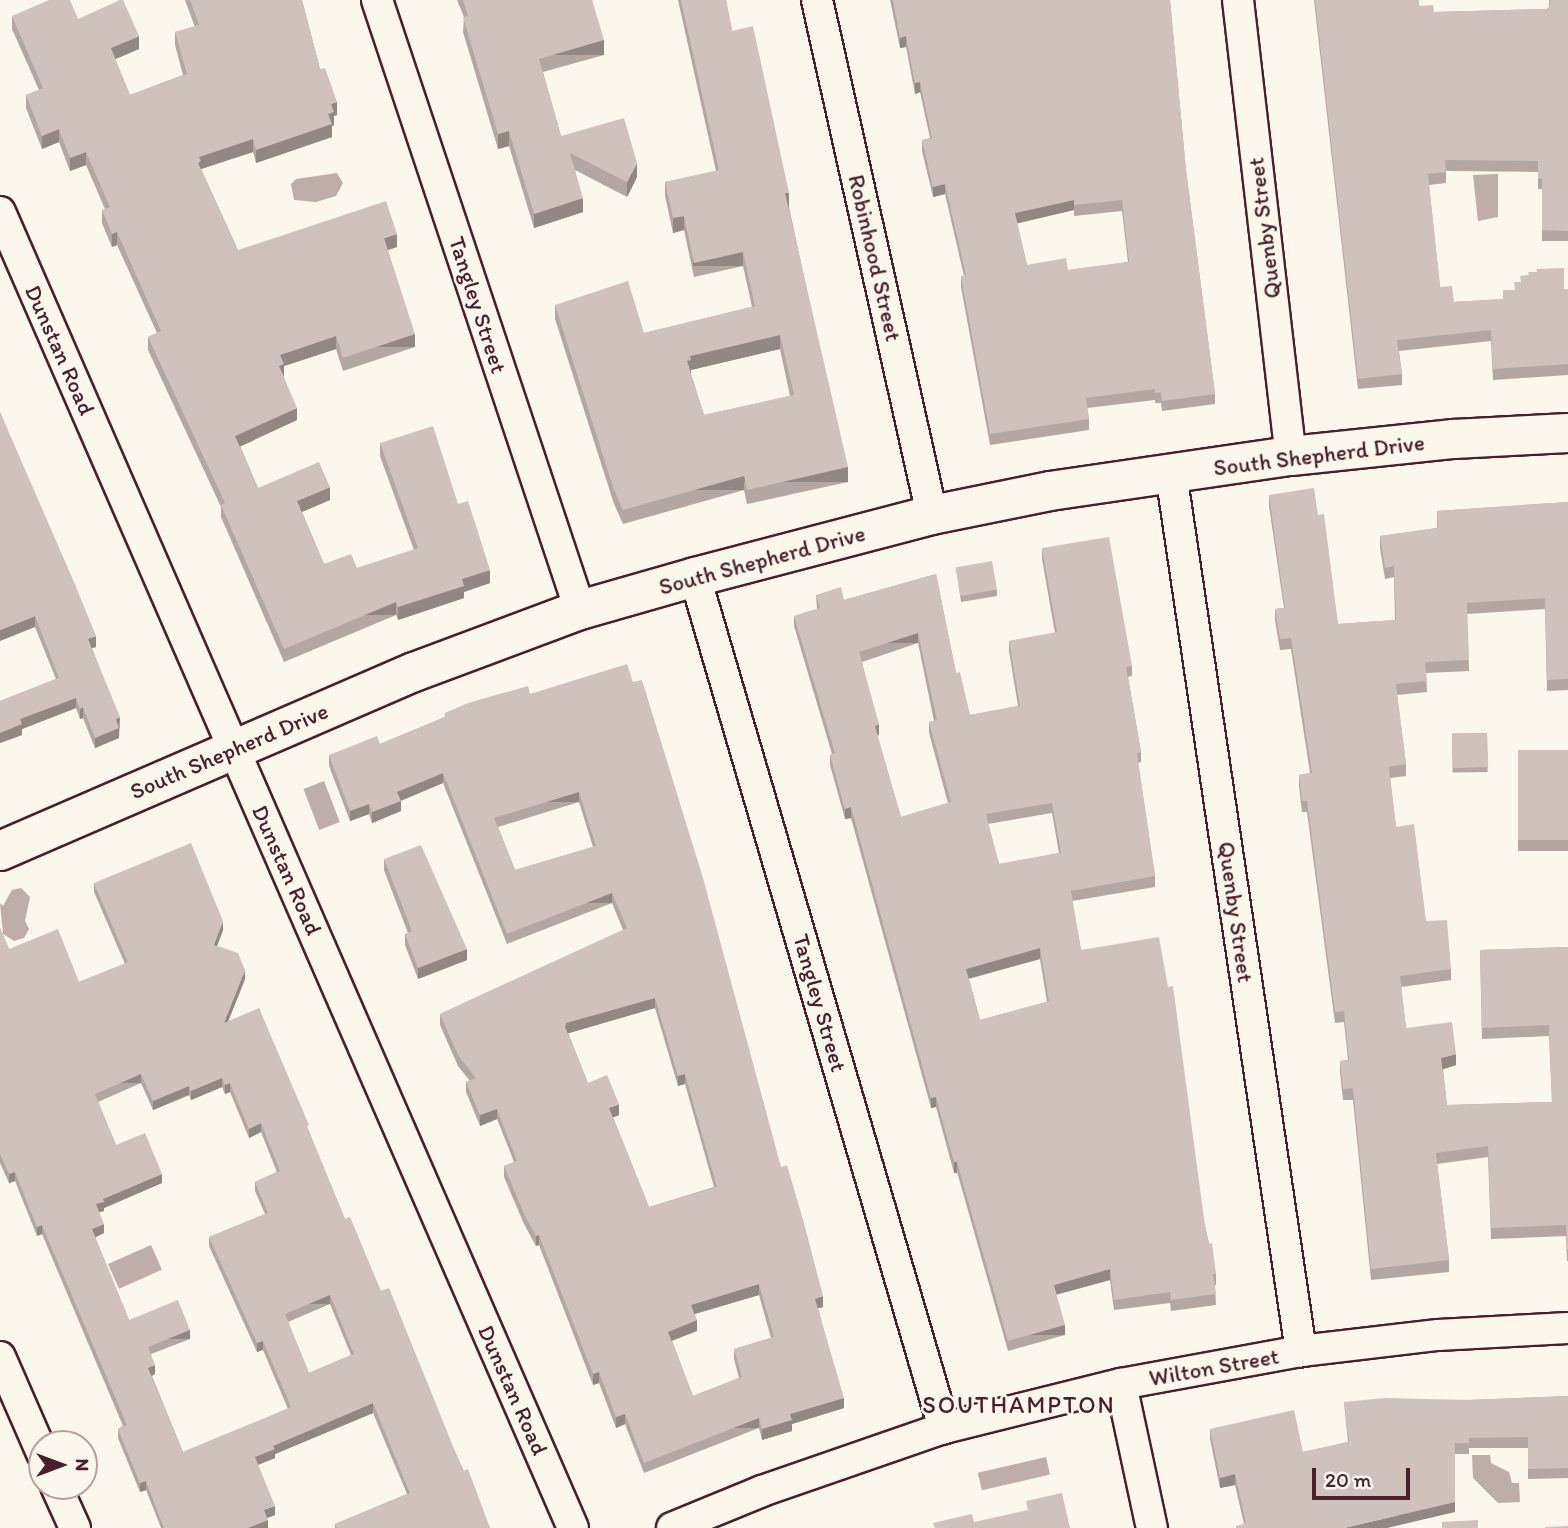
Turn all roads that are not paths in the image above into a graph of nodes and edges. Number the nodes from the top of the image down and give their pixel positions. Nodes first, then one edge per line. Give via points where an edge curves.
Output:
1 (377, 0) edge
2 (817, 0) edge
3 (1238, 0) edge
4 (0, 212) edge
5 (1568, 433) edge
6 (1291, 456) junction
7 (1171, 473) junction
8 (932, 515) junction
9 (695, 577) junction
10 (580, 610) junction
11 (234, 747) junction
12 (0, 851) edge
13 (1568, 1328) edge
14 (1301, 1352) junction
15 (0, 1357) edge
16 (1121, 1384) junction
17 (944, 1428) junction
18 (32, 1430) edge
19 (62, 1500) edge
20 (75, 1528) edge
21 (573, 1528) edge
22 (672, 1528) edge
23 (1152, 1528) edge

1 - 10 street, Tangley Street
2 - 8 street, Robinhood Street
3 - 6 street, Quenby Street
4 - 11 street, Dunstan Road
5 - 6 main road, South Shepherd Drive
6 - 7 main road, South Shepherd Drive
7 - 8 main road, South Shepherd Drive
7 - 14 street, Quenby Street
8 - 9 main road, South Shepherd Drive
9 - 10 main road, South Shepherd Drive
9 - 17 street, Tangley Street
10 - 11 main road, South Shepherd Drive
11 - 12 main road, South Shepherd Drive
11 - 21 street, Dunstan Road
13 - 14 street, Wilton Street via 1438,1335
14 - 16 street, Wilton Street
15 - 18 street
16 - 17 street, Wilton Street
16 - 23 street
17 - 22 street, Wilton Street via 762,1491
19 - 20 street

